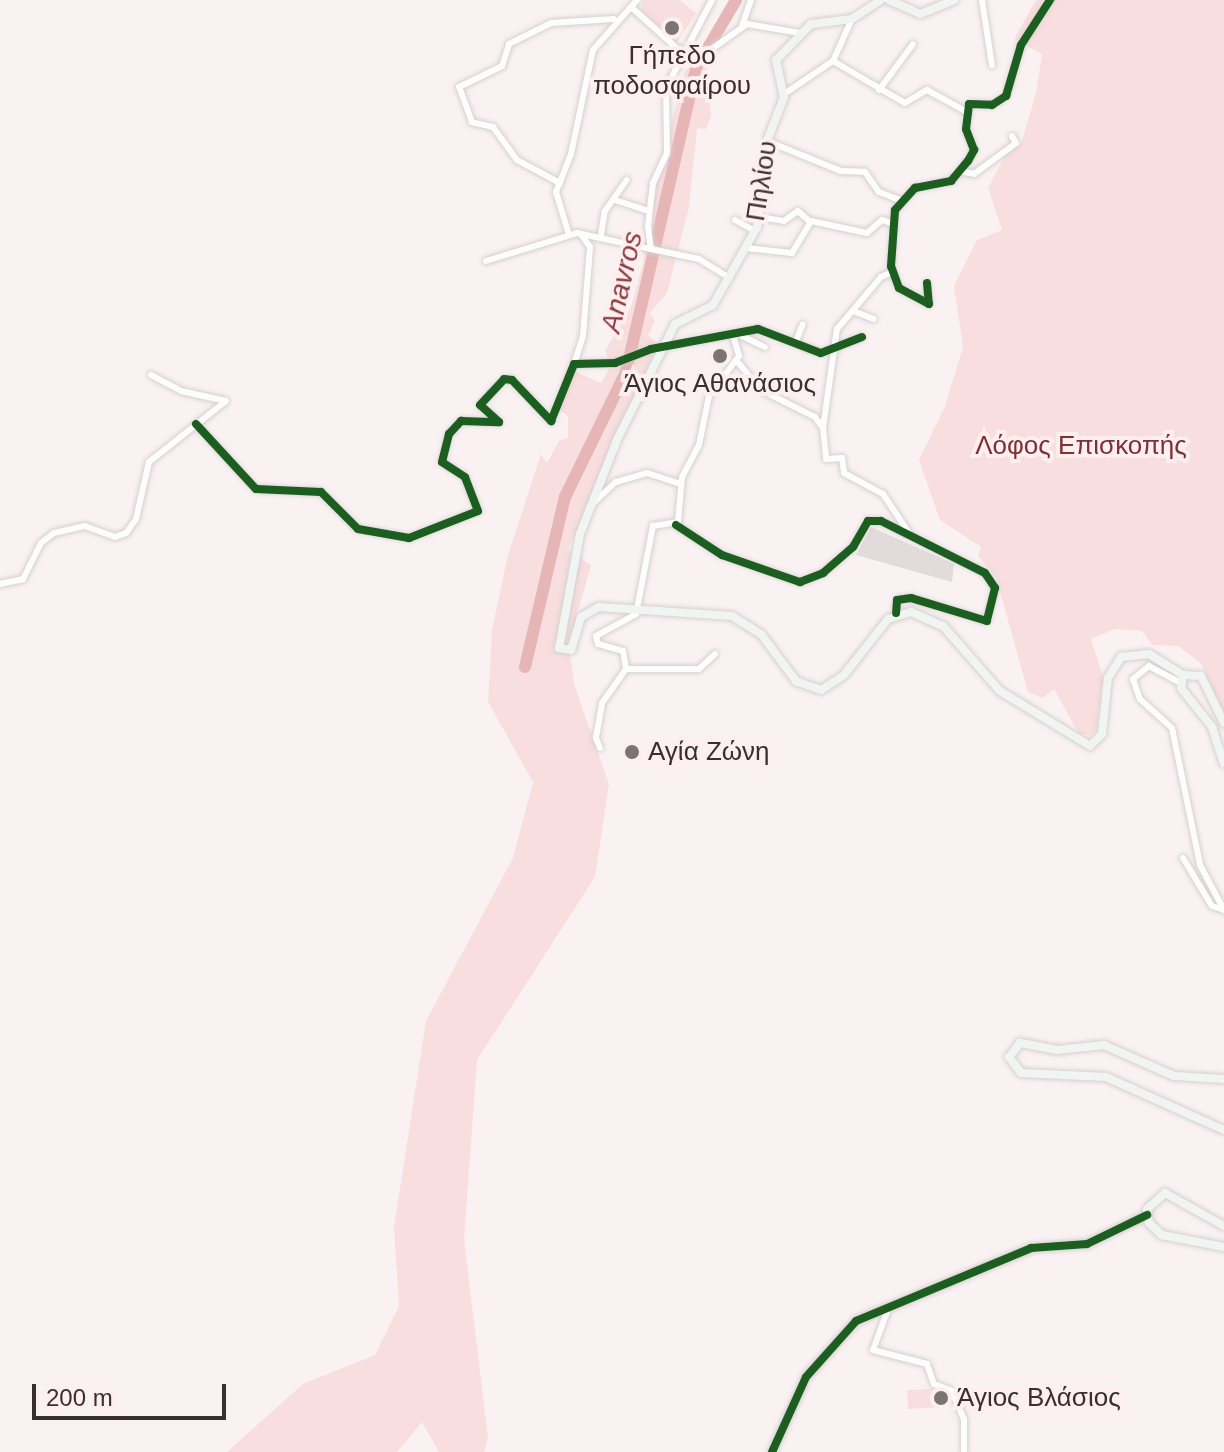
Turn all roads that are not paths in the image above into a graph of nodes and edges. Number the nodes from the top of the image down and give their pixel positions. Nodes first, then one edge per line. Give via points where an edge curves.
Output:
1 (637, 0) edge
2 (712, 0) edge
3 (751, 0) edge
4 (881, 0) edge
5 (889, 0) edge
6 (953, 0) edge
7 (982, 0) edge
8 (1050, 0) edge
9 (631, 7) junction
10 (614, 19) junction
11 (852, 19) junction
12 (742, 26) junction
13 (800, 33) junction
14 (913, 44) dead end
15 (681, 52) junction
16 (833, 61) junction
17 (992, 65) dead end
18 (879, 90) junction
19 (784, 94) junction
20 (967, 112) junction
21 (1012, 136) dead end
22 (767, 141) junction
23 (960, 171) junction
24 (627, 180) dead end
25 (560, 183) junction
26 (615, 200) junction
27 (900, 200) junction
28 (648, 211) junction
29 (759, 217) junction
30 (735, 220) dead end
31 (809, 221) junction
32 (891, 223) junction
33 (755, 231) junction
34 (577, 233) junction
35 (569, 235) junction
36 (601, 235) junction
37 (746, 248) junction
38 (652, 249) junction
39 (486, 261) dead end
40 (892, 272) junction
41 (729, 278) junction
42 (927, 283) dead end
43 (853, 311) junction
44 (874, 319) dead end
45 (803, 324) dead end
46 (735, 334) junction
47 (862, 337) dead end
48 (796, 341) junction
49 (765, 347) dead end
50 (663, 348) junction
51 (834, 350) junction
52 (736, 360) junction
53 (574, 364) junction
54 (151, 375) dead end
55 (196, 424) junction
56 (823, 428) junction
57 (681, 484) junction
58 (590, 506) junction
59 (676, 525) junction
60 (909, 533) junction
61 (0, 584) edge
62 (638, 610) junction
63 (896, 613) junction
64 (715, 654) dead end
65 (626, 669) junction
66 (1181, 678) junction
67 (1224, 723) edge
68 (600, 748) dead end
69 (1224, 763) edge
70 (1183, 858) dead end
71 (1224, 910) edge
72 (1224, 1079) edge
73 (1224, 1130) edge
74 (1147, 1215) junction
75 (1224, 1226) edge
76 (1224, 1247) edge
77 (887, 1312) junction
78 (772, 1452) edge
79 (964, 1452) edge

1 - 9 street
2 - 15 street
3 - 12 street
4 - 11 main road
5 - 6 main road via 920,14
7 - 17 street
8 - 20 street via 1021,45 1006,96 992,105 971,103
9 - 10 street
9 - 15 street
10 - 25 street via 595,46
10 - 25 street via 593,16 546,25 509,44 502,66 459,87 472,122 493,127 517,160
11 - 13 main road via 818,22
11 - 16 street
12 - 13 street
12 - 15 street via 709,51
13 - 19 main road, Πηλίου via 776,60
14 - 18 street
15 - 28 street via 666,88 667,153
16 - 18 street
16 - 19 street
18 - 20 street via 909,103 927,90
19 - 22 main road, Πηλίου
20 - 23 street via 974,150
21 - 23 street via 1016,143 974,174
22 - 27 street via 841,171 865,172 879,192
22 - 29 main road, Πηλίου
23 - 27 street via 947,184 919,187
24 - 26 street
25 - 35 street via 557,200
26 - 28 street
26 - 36 street
27 - 32 street
28 - 38 street
29 - 31 street via 786,221 797,211
29 - 33 main road, Πηλίου
30 - 33 street
31 - 32 street via 867,233 880,221
31 - 37 street via 792,253
32 - 40 street
33 - 37 main road, Πηλίου
34 - 35 street
34 - 36 street
34 - 53 street via 590,247 583,336
35 - 39 street
36 - 38 street
37 - 41 main road, Πηλίου
38 - 41 street via 699,259
40 - 42 street via 905,296 925,305 933,301
40 - 43 street via 881,277
41 - 50 main road, Πηλίου via 712,306 678,321
43 - 44 street
43 - 51 street via 837,329
45 - 48 street
46 - 48 street via 762,329
46 - 49 street
46 - 50 street
46 - 52 street
47 - 51 street
48 - 51 street via 818,352
50 - 53 street via 608,363
50 - 58 main road, Πηλίου
51 - 56 street
52 - 56 street via 758,387 811,414
52 - 57 street via 711,390 699,445
53 - 55 street via 551,421 508,378 480,405 498,424 472,420 453,428 442,464 465,477 478,511 409,538 358,529 321,492 256,489
54 - 55 street via 181,391 226,401
55 - 61 street via 149,462 136,519 126,533 115,537 85,526 54,533 41,543 23,579
56 - 60 street via 826,459 842,458 844,473 883,494
57 - 58 street via 647,473 616,482
57 - 59 street
58 - 62 main road, Πηλίου via 559,648 573,648 579,621 588,610
59 - 60 street via 722,555 800,582 823,573 853,547 870,520
59 - 62 street via 653,526
60 - 63 street via 987,574 996,607 985,620 903,597 895,603
62 - 63 main road via 725,615 753,627 795,679 817,690 844,675
62 - 65 street via 595,639 621,650
63 - 66 main road via 939,622 1000,691 1087,746 1101,738 1109,675 1123,655 1149,654
64 - 65 street via 699,669
65 - 68 street via 600,710
66 - 67 main road via 1194,671 1204,680
66 - 69 main road via 1184,692 1212,727
66 - 71 street via 1149,666 1133,679 1142,702 1172,728 1200,865
70 - 71 street via 1212,906
72 - 73 main road via 1174,1076 1104,1045 1057,1050 1020,1043 1009,1057 1021,1073 1106,1077
74 - 75 main road via 1152,1200 1165,1193
74 - 76 main road via 1162,1235
74 - 77 main road via 1087,1244 1024,1251
77 - 78 main road via 856,1321 806,1377
77 - 79 street via 873,1350 927,1364 934,1384 952,1391 964,1419

